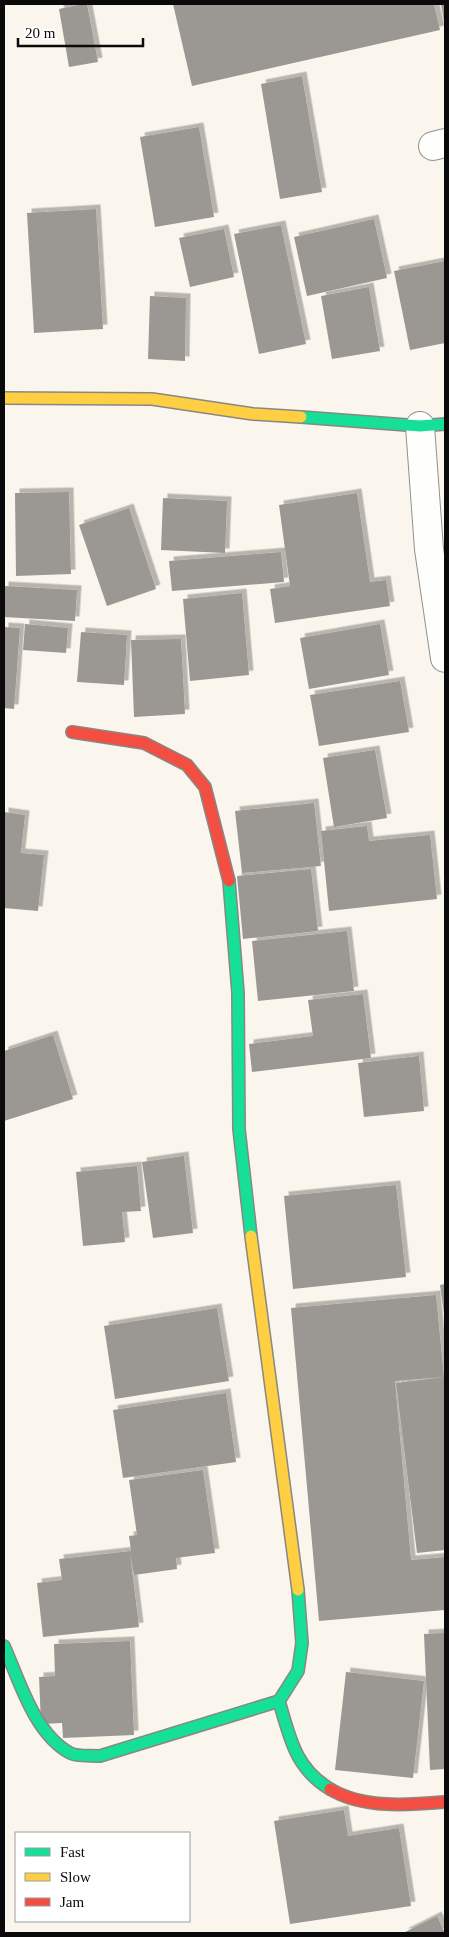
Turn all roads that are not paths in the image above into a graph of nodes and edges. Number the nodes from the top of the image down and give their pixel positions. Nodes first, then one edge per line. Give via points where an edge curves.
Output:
1 (4, 398) edge
2 (433, 425) edge
3 (445, 658) edge
4 (72, 732) dead end
5 (4, 1646) edge
6 (279, 1701) junction
7 (445, 1802) edge

1 - 2 street via 152,399 253,414
2 - 3 street via 428,549
4 - 6 street via 144,743 187,765 205,787 228,874 238,993 239,1129 244,1184 301,1614 302,1643 298,1671
5 - 6 street via 40,1726 71,1754 100,1756
6 - 7 street via 295,1752 306,1770 329,1790 356,1800 392,1804

